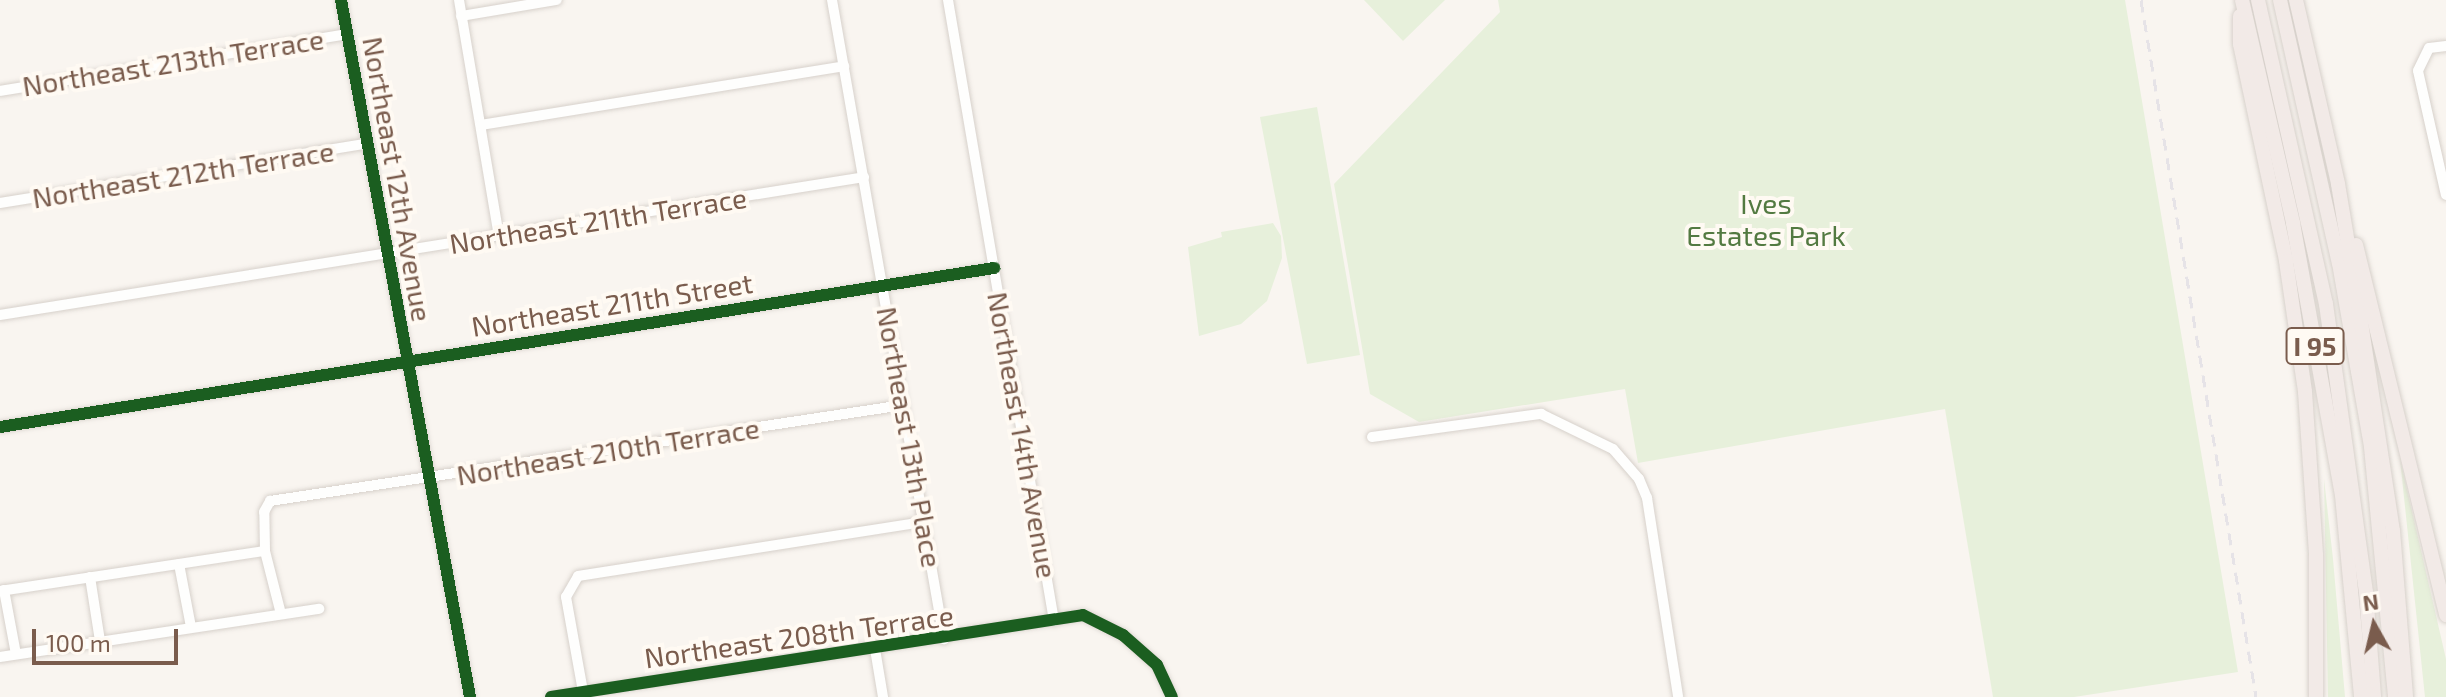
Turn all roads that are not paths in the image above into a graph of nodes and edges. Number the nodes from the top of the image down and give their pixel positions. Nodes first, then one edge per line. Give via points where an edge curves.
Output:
1 (341, 0) edge
2 (459, 0) edge
3 (557, 0) edge
4 (832, 0) edge
5 (948, 0) edge
6 (2241, 0) edge
7 (2258, 0) edge
8 (2280, 0) edge
9 (2296, 0) edge
10 (461, 16) junction
11 (347, 34) junction
12 (2446, 46) edge
13 (844, 66) junction
14 (0, 91) edge
15 (481, 125) junction
16 (366, 144) junction
17 (2442, 162) edge
18 (864, 177) junction
19 (2338, 184) junction
20 (2446, 195) edge
21 (0, 203) edge
22 (499, 236) junction
23 (385, 253) junction
24 (994, 268) junction
25 (883, 285) junction
26 (0, 315) edge
27 (406, 361) junction
28 (903, 405) junction
29 (0, 427) edge
30 (1372, 437) dead end
31 (433, 477) junction
32 (924, 522) junction
33 (265, 551) junction
34 (179, 564) junction
35 (90, 577) junction
36 (2, 590) edge
37 (319, 609) dead end
38 (281, 614) junction
39 (2446, 615) edge
40 (1054, 621) junction
41 (191, 627) junction
42 (944, 639) junction
43 (100, 641) junction
44 (875, 649) junction
45 (16, 654) junction
46 (0, 657) edge
47 (583, 694) edge
48 (470, 697) edge
49 (551, 697) edge
50 (883, 697) edge
51 (1172, 697) edge
52 (1678, 697) edge
53 (2316, 697) edge
54 (2361, 697) edge
55 (2374, 697) edge
56 (2395, 697) edge
57 (2406, 697) edge

1 - 11 street, Northeast 12th Avenue
2 - 10 street
3 - 10 street
4 - 13 street, Northeast 13th Place
5 - 24 street, Northeast 14th Avenue
6 - 53 highway via 2240,44 2286,261 2305,392 2316,555
6 - 54 highway, I 95 via 2293,223 2342,495
7 - 55 highway via 2333,347 2365,576
8 - 56 highway via 2339,263 2371,447
9 - 19 highway, I 95
10 - 15 street
11 - 14 street, Northeast 213th Terrace
11 - 16 street, Northeast 12th Avenue
12 - 17 street via 2429,48 2418,71
13 - 15 street
13 - 18 street, Northeast 13th Place
15 - 22 street
16 - 21 street, Northeast 212th Terrace
16 - 23 street, Northeast 12th Avenue
17 - 20 street
18 - 22 street, Northeast 211th Terrace
18 - 25 street, Northeast 13th Place
19 - 39 highway via 2393,381
19 - 57 highway, I 95 via 2393,531
22 - 23 street, Northeast 211th Terrace
23 - 26 street, Northeast 211th Terrace
23 - 27 street, Northeast 12th Avenue
24 - 25 street, Northeast 211th Street
24 - 40 street, Northeast 14th Avenue
25 - 27 street, Northeast 211th Street
25 - 28 street, Northeast 13th Place
27 - 29 street, Northeast 211th Street
27 - 31 street, Northeast 12th Avenue
28 - 31 street, Northeast 210th Terrace
28 - 32 street, Northeast 13th Place
30 - 52 street via 1541,414 1613,449 1639,479 1647,498
31 - 33 street, Northeast 210th Terrace via 270,501 264,512
31 - 48 street, Northeast 12th Avenue
32 - 42 street, Northeast 13th Place
32 - 47 street via 578,576 566,597
33 - 34 street
33 - 38 street, Northeast 210th Terrace
34 - 35 street
34 - 41 street
35 - 36 street
35 - 43 street
36 - 45 street
37 - 38 street
38 - 41 street
40 - 42 street, Northeast 208th Terrace
40 - 51 street, Northeast 14th Avenue via 1083,615 1123,635 1157,665
41 - 43 street
42 - 44 street, Northeast 208th Terrace
43 - 45 street
44 - 47 street, Northeast 208th Terrace
44 - 50 street
45 - 46 street
47 - 49 street, Northeast 208th Terrace

